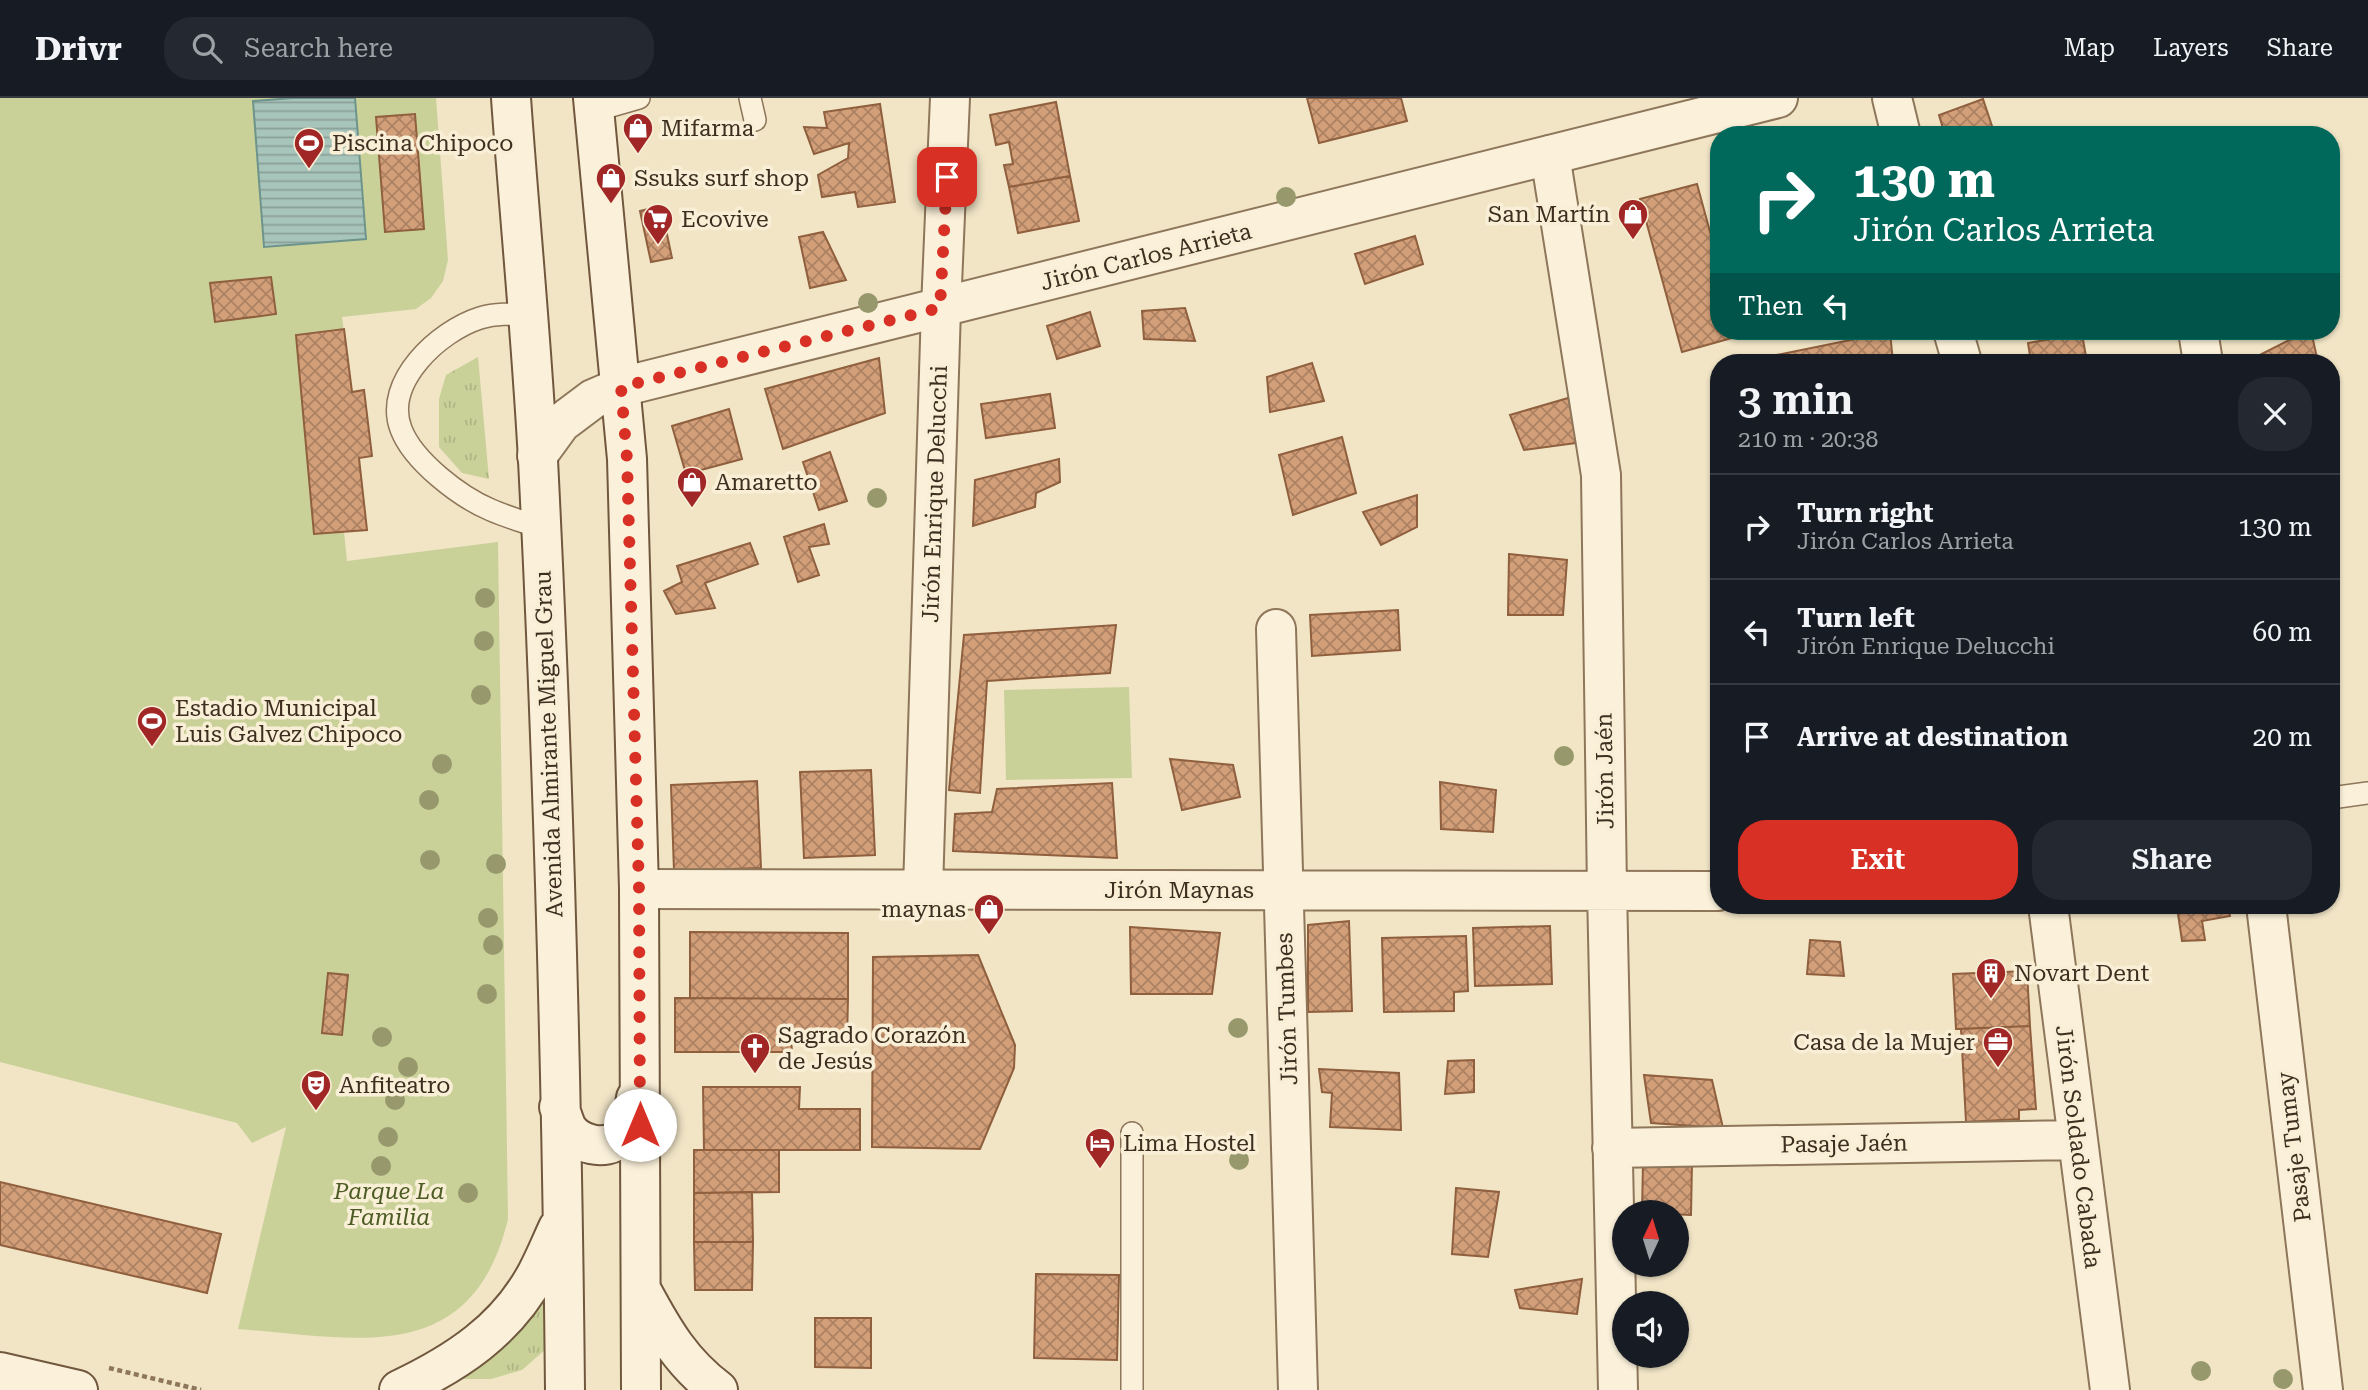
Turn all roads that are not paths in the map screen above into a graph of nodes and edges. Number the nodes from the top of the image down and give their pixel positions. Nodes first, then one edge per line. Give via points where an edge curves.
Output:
1 (511, 98) edge
2 (639, 98) edge
3 (750, 98) edge
4 (950, 98) edge
5 (1779, 98) edge
6 (1892, 98) edge
7 (593, 104) edge
8 (755, 120) dead end
9 (1899, 126) edge
10 (1550, 155) junction
11 (940, 308) junction
12 (527, 315) junction
13 (621, 387) junction
14 (537, 456) junction
15 (541, 528) junction
16 (1276, 629) dead end
17 (2368, 793) edge
18 (2340, 797) edge
19 (639, 890) junction
20 (923, 890) junction
21 (1284, 890) junction
22 (1606, 890) junction
23 (1710, 891) edge
24 (2049, 914) edge
25 (2267, 914) edge
26 (640, 1077) junction
27 (559, 1107) junction
28 (1132, 1133) dead end
29 (2076, 1140) junction
30 (1612, 1148) junction
31 (563, 1217) junction
32 (640, 1287) junction
33 (0, 1372) edge
34 (78, 1390) edge
35 (399, 1390) edge
36 (565, 1390) edge
37 (641, 1390) edge
38 (718, 1390) edge
39 (1132, 1390) edge
40 (1298, 1390) edge
41 (1618, 1390) edge
42 (2110, 1390) edge
43 (2323, 1390) edge

1 - 12 street, Avenida Almirante Miguel Grau
2 - 7 lane
3 - 8 lane
4 - 11 street, Jirón Enrique Delucchi
5 - 10 street, Jirón Carlos Arrieta
6 - 9 street
7 - 13 street
10 - 11 street, Jirón Carlos Arrieta
10 - 22 street, Jirón Jaén via 1601,475
11 - 13 street, Jirón Carlos Arrieta
11 - 20 street, Jirón Enrique Delucchi
12 - 14 street, Avenida Almirante Miguel Grau
12 - 15 lane via 480,318 435,342 404,385 398,417 412,448 443,480 489,509
13 - 14 street, Jirón Carlos Arrieta via 593,399 561,423
13 - 19 street
14 - 15 street, Avenida Almirante Miguel Grau
15 - 27 street, Avenida Almirante Miguel Grau
16 - 21 street, Jirón Tumbes
17 - 18 lane
19 - 20 street, Jirón Maynas
19 - 26 street
20 - 21 street, Jirón Maynas
21 - 22 street, Jirón Maynas
21 - 40 street, Jirón Tumbes
22 - 23 street, Jirón Maynas
22 - 30 street, Jirón Jaén
24 - 29 street, Jirón Soldado Cabada
25 - 43 street, Pasaje Tumay
26 - 27 street via 628,1128 613,1143 581,1142 567,1127
26 - 32 street
27 - 31 street, Avenida Almirante Miguel Grau
28 - 39 lane
29 - 30 street, Pasaje Jaén
29 - 42 street, Jirón Soldado Cabada
30 - 41 street, Jirón Jaén
31 - 35 street via 537,1273 506,1319 451,1364
31 - 36 street, Avenida Almirante Miguel Grau
32 - 37 street
32 - 38 street via 664,1333 696,1374
33 - 34 street

